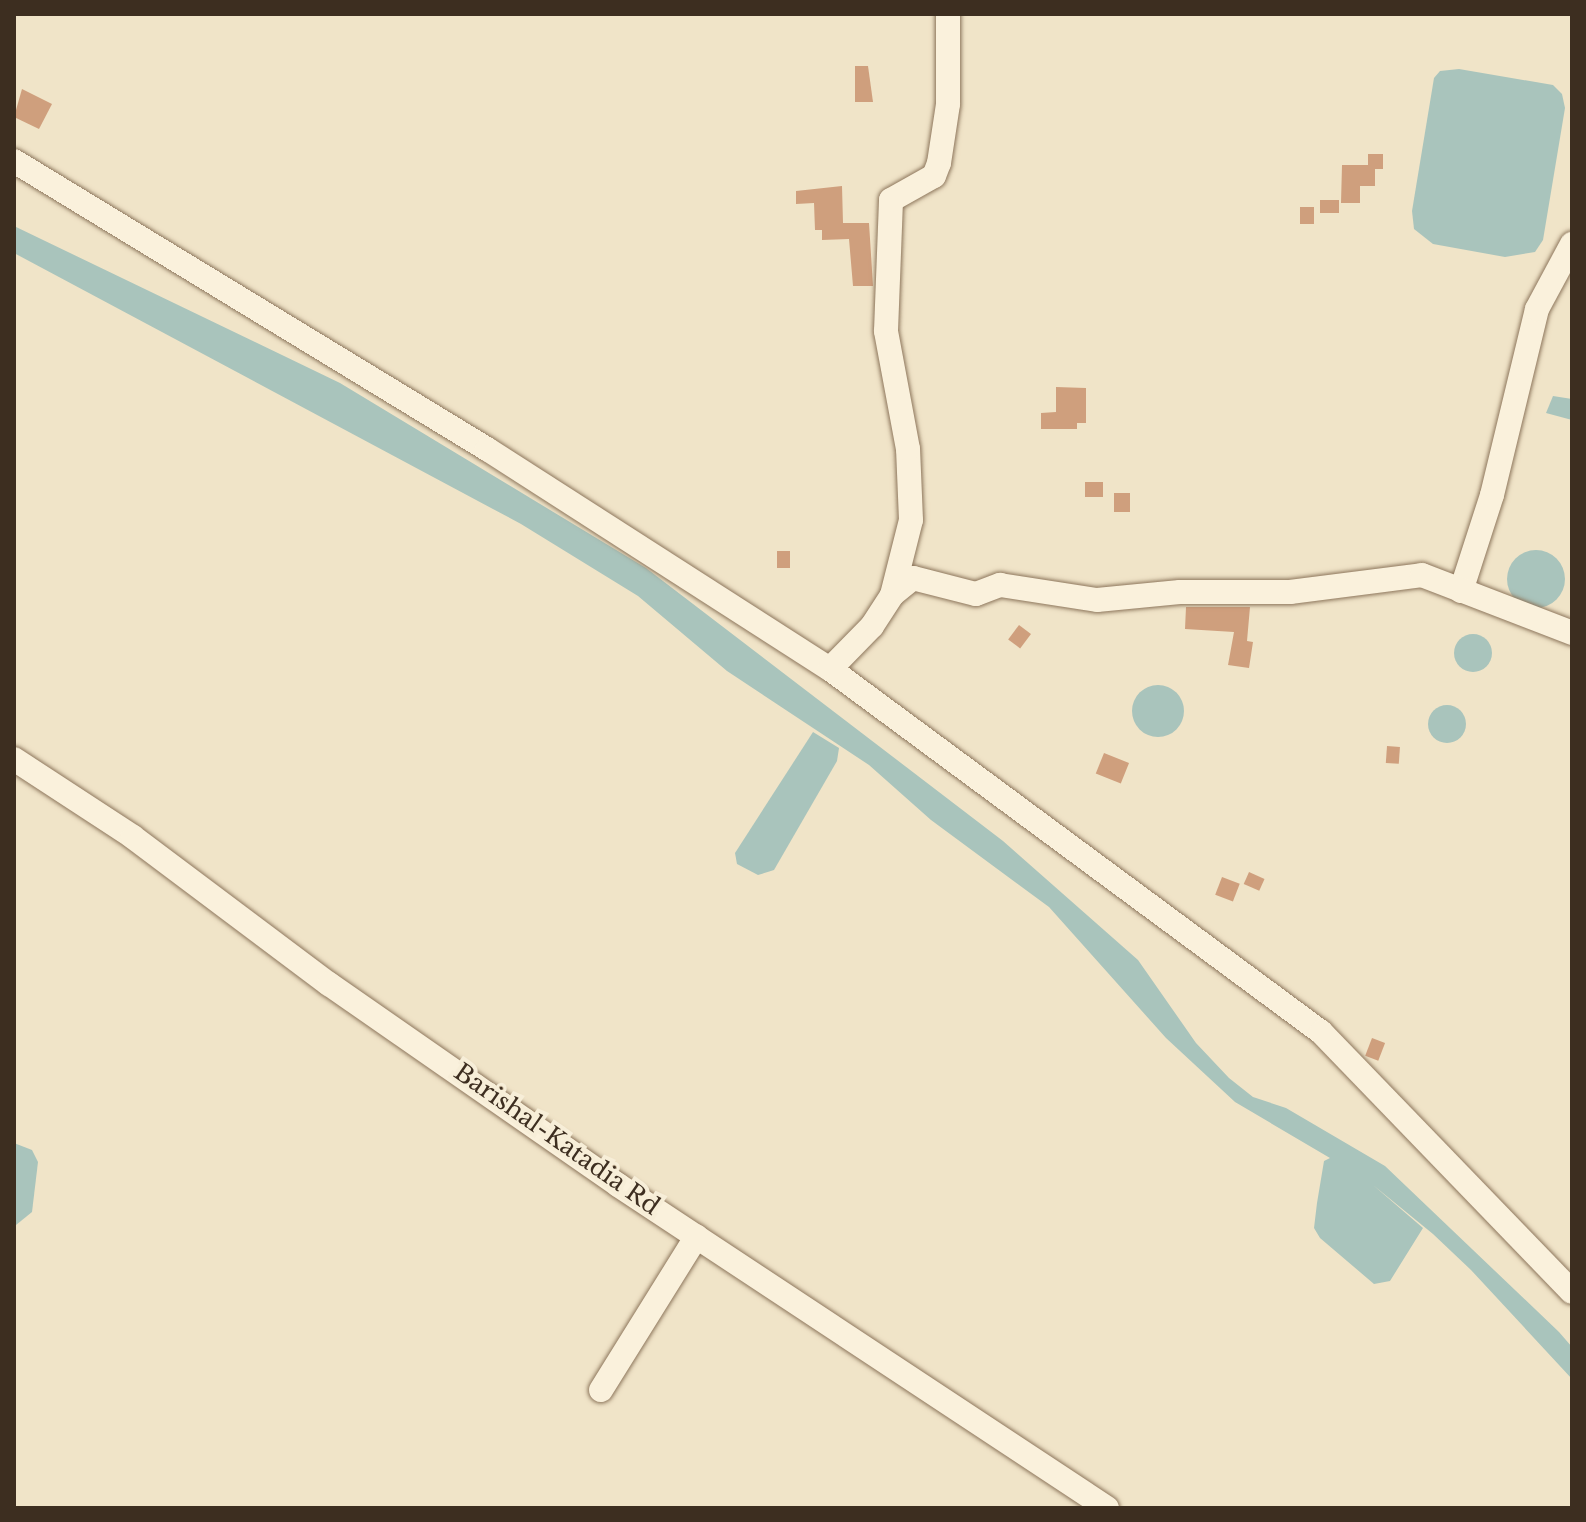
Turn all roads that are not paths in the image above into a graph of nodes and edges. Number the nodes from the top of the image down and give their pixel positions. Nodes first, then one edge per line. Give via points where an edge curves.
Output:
1 (948, 14) edge
2 (14, 161) edge
3 (1572, 244) edge
4 (1461, 591) junction
5 (892, 595) junction
6 (1572, 633) edge
7 (830, 669) junction
8 (14, 759) edge
9 (697, 1236) junction
10 (1572, 1292) edge
11 (601, 1390) dead end
12 (1107, 1508) edge

1 - 5 street via 948,104 939,163 934,176 891,200 886,331 911,485 911,520
2 - 7 street via 487,449
3 - 4 street via 1537,309 1492,495
4 - 5 street via 1422,575 1290,592 1180,592 1097,600 1000,585 976,594 913,578
4 - 6 street
5 - 7 street via 872,626
7 - 10 street via 1321,1032
8 - 9 street, Barishal-Katadia Rd via 133,837 329,984
9 - 11 street
9 - 12 street, Barishal-Katadia Rd

